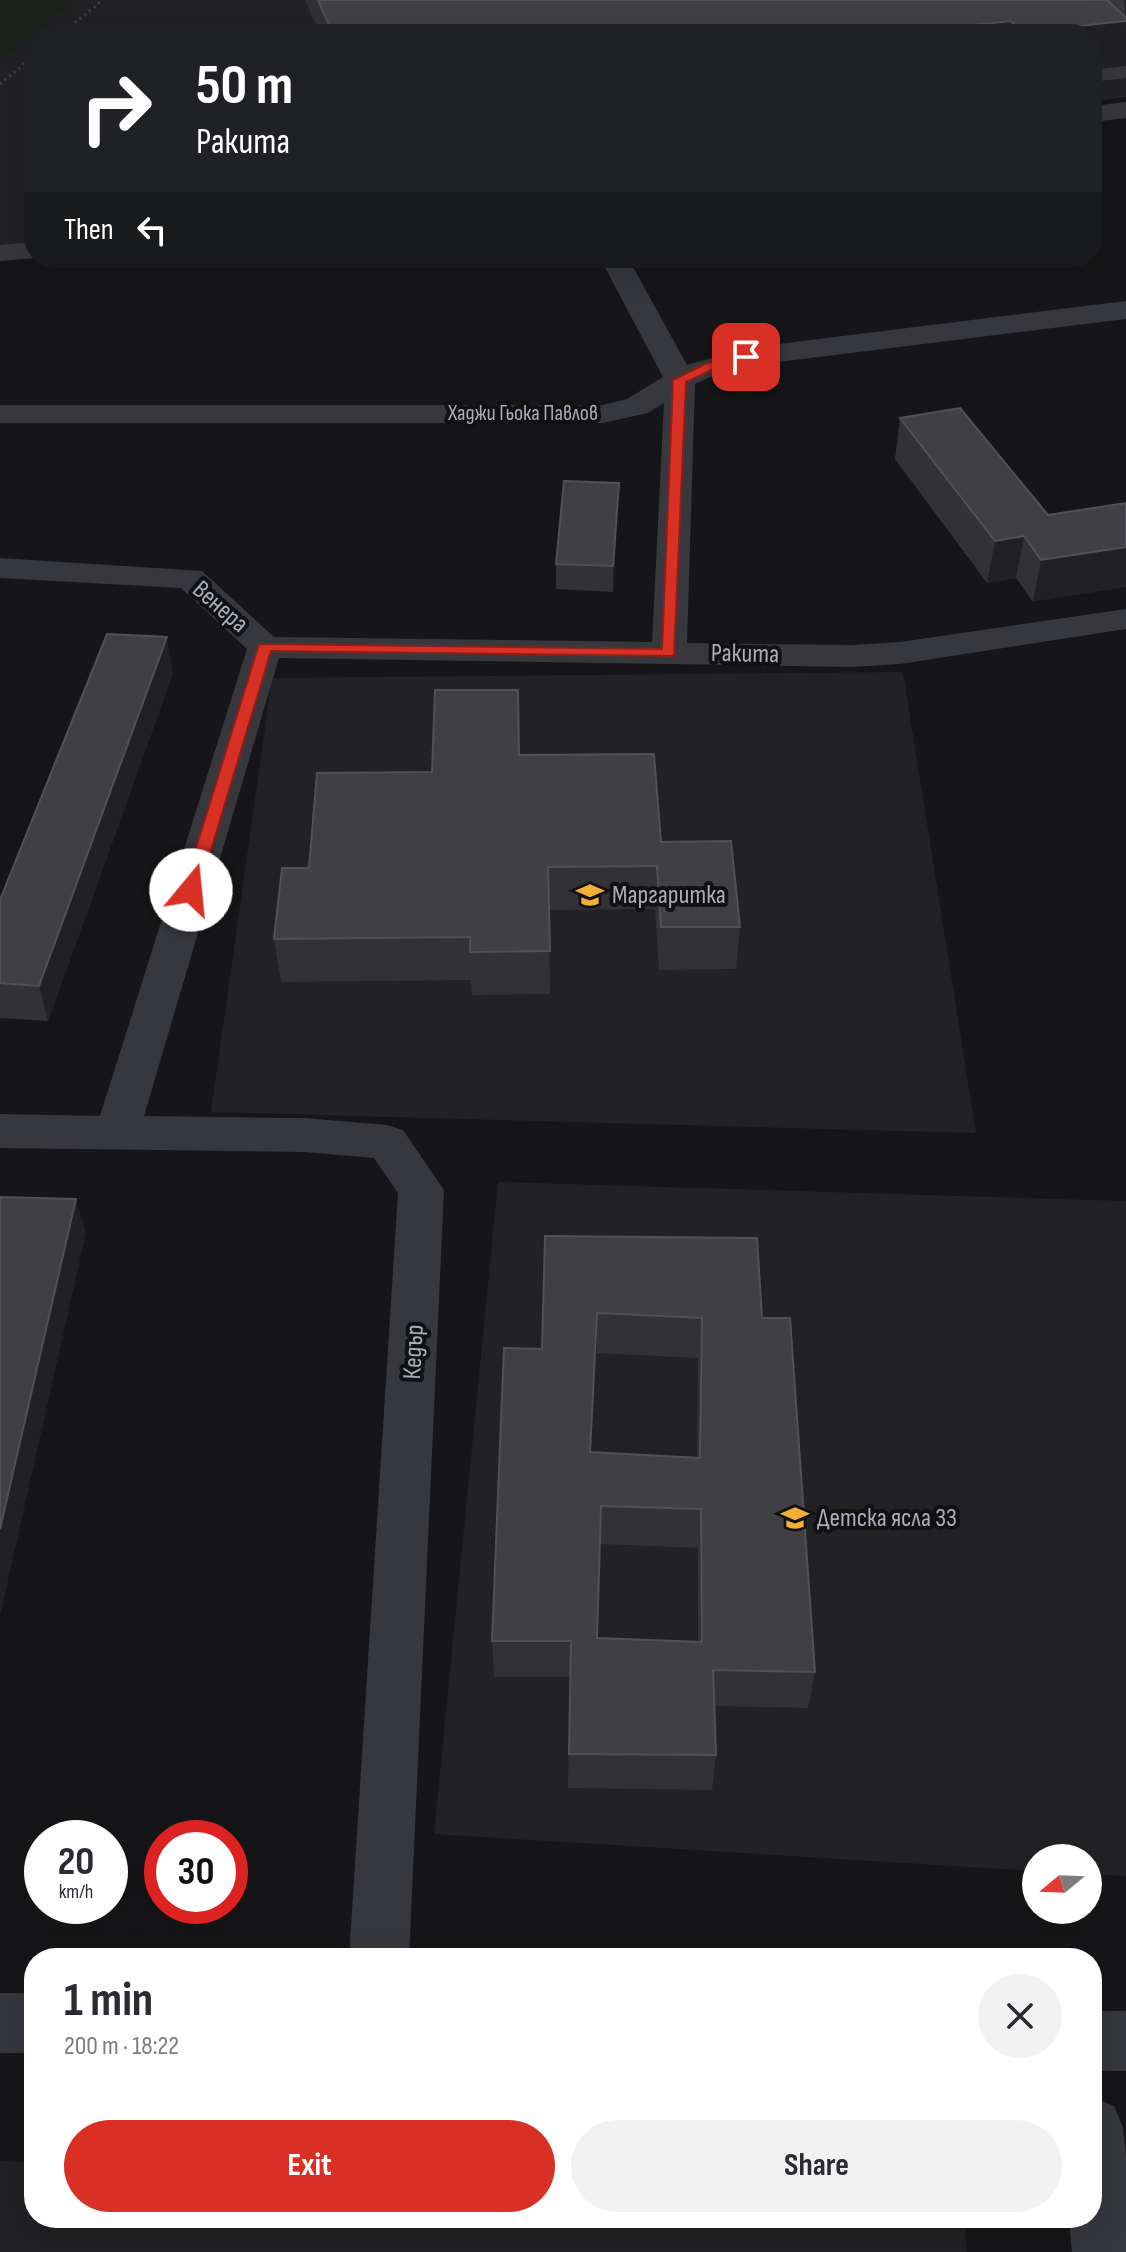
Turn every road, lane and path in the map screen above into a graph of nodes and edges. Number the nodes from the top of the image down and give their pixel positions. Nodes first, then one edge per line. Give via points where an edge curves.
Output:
1 (103, 0) edge
2 (1113, 0) edge
3 (1126, 12) edge
4 (73, 24) edge
5 (24, 64) edge
6 (1126, 72) edge
7 (1102, 75) edge
8 (0, 84) edge
9 (1126, 110) edge
10 (1102, 113) edge
11 (24, 251) edge
12 (0, 253) edge
13 (619, 268) edge
14 (1126, 310) edge
15 (680, 380) junction
16 (0, 414) edge
17 (0, 568) edge
18 (1126, 619) edge
19 (265, 647) junction
20 (669, 653) junction
21 (0, 1131) edge
22 (117, 1132) junction
23 (380, 1948) edge
24 (0, 2023) edge
25 (24, 2023) edge
26 (1102, 2041) edge
27 (1126, 2041) edge
28 (1102, 2228) edge
29 (1104, 2252) edge

1 - 4 path
2 - 3 lane
5 - 8 path
6 - 7 lane
9 - 10 street
11 - 12 street
13 - 15 street
14 - 15 street, Хаджи Гьока Павлов via 746,357
15 - 16 street, Хаджи Гьока Павлов via 637,406 603,414
15 - 20 street
17 - 19 street, Венера via 190,578
18 - 20 street, Ракита via 900,653
19 - 20 street, Ракита
19 - 22 street, Венера
21 - 22 street, Кедър
22 - 23 street, Кедър via 387,1142 421,1190
24 - 25 street
26 - 27 street
28 - 29 street

